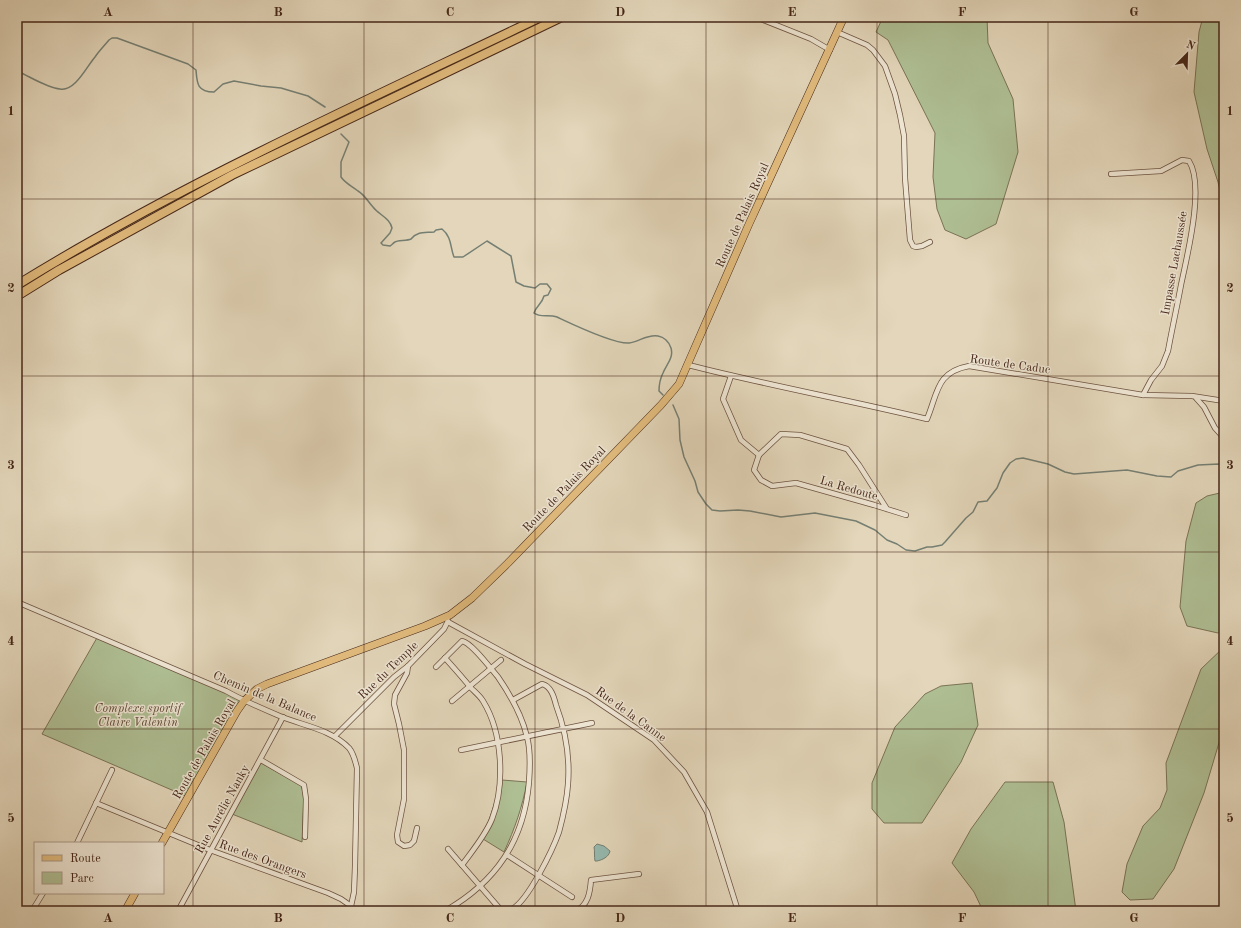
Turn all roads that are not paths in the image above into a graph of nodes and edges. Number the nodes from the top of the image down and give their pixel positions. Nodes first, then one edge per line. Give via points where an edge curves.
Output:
1 (540, 17) edge
2 (562, 17) edge
3 (844, 17) edge
4 (761, 18) edge
5 (838, 32) junction
6 (830, 50) junction
7 (1111, 174) dead end
8 (930, 242) dead end
9 (17, 285) edge
10 (17, 296) edge
11 (688, 365) junction
12 (731, 376) junction
13 (1143, 395) junction
14 (1196, 398) junction
15 (1224, 401) edge
16 (1224, 438) edge
17 (759, 455) junction
18 (887, 509) junction
19 (906, 515) dead end
20 (17, 602) edge
21 (449, 618) junction
22 (445, 658) junction
23 (501, 660) dead end
24 (408, 666) junction
25 (436, 667) dead end
26 (491, 668) junction
27 (470, 686) junction
28 (513, 700) junction
29 (244, 701) junction
30 (452, 701) dead end
31 (283, 717) junction
32 (592, 723) dead end
33 (563, 729) junction
34 (335, 736) junction
35 (527, 737) junction
36 (498, 743) junction
37 (460, 750) dead end
38 (261, 760) junction
39 (112, 770) dead end
40 (96, 803) junction
41 (417, 828) dead end
42 (167, 833) junction
43 (305, 837) dead end
44 (77, 842) edge
45 (162, 842) edge
46 (448, 849) dead end
47 (210, 850) junction
48 (507, 855) junction
49 (462, 865) junction
50 (639, 874) dead end
51 (538, 875) junction
52 (480, 887) junction
53 (41, 894) edge
54 (134, 894) edge
55 (572, 897) dead end
56 (351, 906) junction
57 (32, 911) edge
58 (125, 911) edge
59 (178, 911) edge
60 (354, 911) edge
61 (445, 911) edge
62 (576, 911) edge
63 (738, 911) edge

1 - 9 highway via 229,167 56,261
2 - 10 highway via 232,175 58,270
3 - 5 main road, Route de Palais Royal
4 - 6 street
5 - 6 main road, Route de Palais Royal
5 - 8 street via 867,45 884,66 895,94 904,136 910,240 916,247
6 - 11 main road, Route de Palais Royal via 749,224
7 - 13 street, Impasse Lachaussée via 1161,171 1182,160 1191,164 1195,182 1193,230 1168,351 1162,366
11 - 12 street, Route de Caduc
11 - 21 main road, Route de Palais Royal via 679,384 661,405 508,563
12 - 13 street, Route de Caduc via 850,400 927,419 940,383 947,374 957,368 969,366
12 - 17 street via 723,399 741,440
13 - 14 street, Route de Caduc
14 - 15 street, Route de Caduc
14 - 16 street
17 - 18 street, La Redoute via 754,470 761,480 772,486 796,484
17 - 18 street, La Redoute via 781,434 800,435 846,449
18 - 19 street
20 - 29 street, Chemin de la Balance
21 - 24 street, Rue du Temple via 444,629
21 - 29 main road, Route de Palais Royal via 267,684
21 - 63 street, Rue de la Canne via 525,664 587,695 654,740 684,772 707,812
22 - 25 street
22 - 26 street via 462,641
22 - 27 street
23 - 26 street
24 - 34 street, Rue du Temple
24 - 41 street via 395,695 394,704 404,750 404,799 398,842 404,846 410,845 414,841
26 - 27 street
26 - 28 street
27 - 30 street
27 - 36 street via 483,701 493,721
28 - 33 street via 542,684 548,686
28 - 35 street
29 - 31 street, Chemin de la Balance
29 - 42 main road, Route de Palais Royal
31 - 34 street, Chemin de la Balance
31 - 38 street, Rue Aurélie Nanky
32 - 33 street
33 - 35 street
33 - 51 street via 568,784 558,832 547,861
34 - 56 street, Chemin de la Balance via 350,749 357,768 354,892
35 - 36 street
35 - 48 street via 530,768 528,794 524,814
36 - 37 street
36 - 49 street via 500,785 495,810 482,838
38 - 43 street via 304,785
38 - 47 street, Rue Aurélie Nanky
39 - 40 street
40 - 42 street, Rue des Orangers
40 - 44 street
42 - 45 main road, Route de Palais Royal
42 - 47 street, Rue des Orangers
46 - 49 street
47 - 56 street, Rue des Orangers via 328,893
47 - 59 street, Rue Aurélie Nanky
48 - 51 street
48 - 52 street
49 - 52 street
50 - 62 street via 591,880 586,902
51 - 52 street via 517,906 509,910 500,909
51 - 55 street
52 - 61 street
53 - 57 street
54 - 58 main road
56 - 60 street

